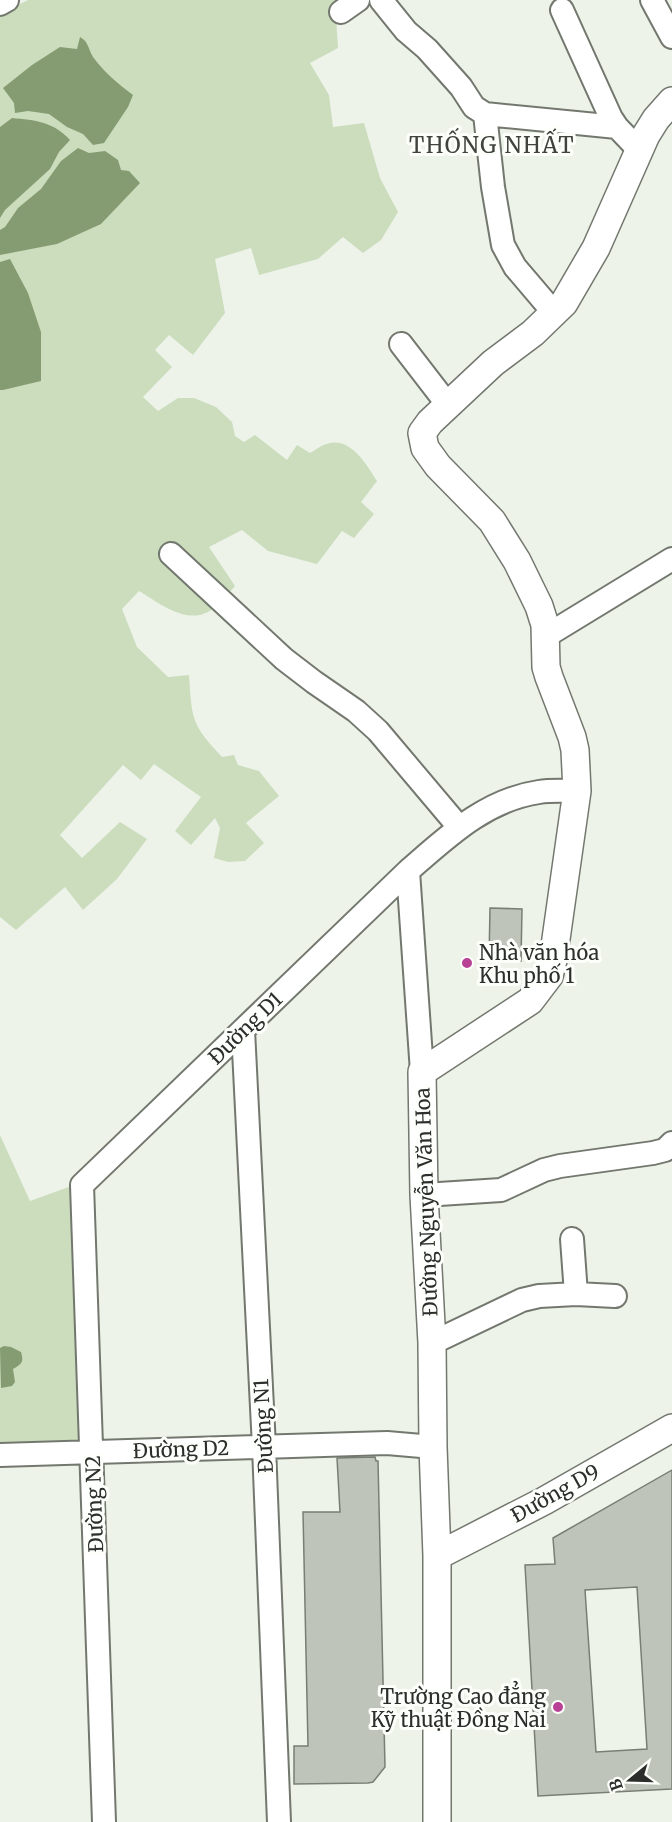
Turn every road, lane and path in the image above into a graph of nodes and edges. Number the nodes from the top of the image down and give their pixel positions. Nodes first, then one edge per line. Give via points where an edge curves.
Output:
1 (7, 0) edge
2 (381, 0) edge
3 (651, 0) edge
4 (0, 4) edge
5 (562, 10) dead end
6 (672, 37) edge
7 (672, 101) edge
8 (485, 114) junction
9 (617, 128) junction
10 (639, 150) junction
11 (555, 314) junction
12 (401, 344) dead end
13 (448, 405) junction
14 (171, 554) dead end
15 (672, 559) edge
16 (546, 636) junction
17 (577, 791) junction
18 (459, 827) junction
19 (408, 872) junction
20 (243, 1030) junction
21 (422, 1072) junction
22 (672, 1143) edge
23 (82, 1185) joint
24 (424, 1195) junction
25 (572, 1239) dead end
26 (576, 1294) junction
27 (615, 1296) dead end
28 (432, 1343) junction
29 (672, 1428) edge
30 (264, 1447) junction
31 (433, 1447) junction
32 (92, 1452) junction
33 (0, 1455) edge
34 (437, 1556) junction
35 (104, 1822) edge
36 (279, 1822) edge
37 (437, 1822) edge

1 - 4 street
2 - 8 street via 461,87 474,107
3 - 6 street
5 - 9 street
7 - 10 street, Đường Nguyễn Văn Hoa via 656,119
8 - 9 street
8 - 11 street via 503,245 515,267
9 - 10 street
10 - 11 street, Đường Nguyễn Văn Hoa via 596,248
11 - 13 street, Đường Nguyễn Văn Hoa
12 - 13 street
13 - 16 street, Đường Nguyễn Văn Hoa via 422,433 425,448 492,521 529,583
14 - 18 street via 284,659 378,731
15 - 16 street
16 - 17 street, Đường Nguyễn Văn Hoa via 546,667 575,750
17 - 18 street, Đường D1 via 517,797 491,807
17 - 21 street, Đường Nguyễn Văn Hoa via 549,976 530,1001
18 - 19 street, Đường D1
19 - 20 street, Đường D1
19 - 21 street
20 - 23 street, Đường D1
20 - 30 street, Đường N1
21 - 24 street, Đường Nguyễn Văn Hoa
22 - 24 street via 654,1153 544,1170 501,1190
23 - 32 street, Đường N2
24 - 28 street, Đường Nguyễn Văn Hoa
25 - 26 street
26 - 27 street
26 - 28 street via 522,1300
28 - 31 street, Đường Nguyễn Văn Hoa
29 - 34 street, Đường D9
30 - 31 street, Đường D2 via 387,1443
30 - 32 street, Đường D2
30 - 36 street, Đường N1
31 - 34 street, Đường Nguyễn Văn Hoa
32 - 33 street, Đường D2
32 - 35 street, Đường N2
34 - 37 street, Đường Nguyễn Văn Hoa

